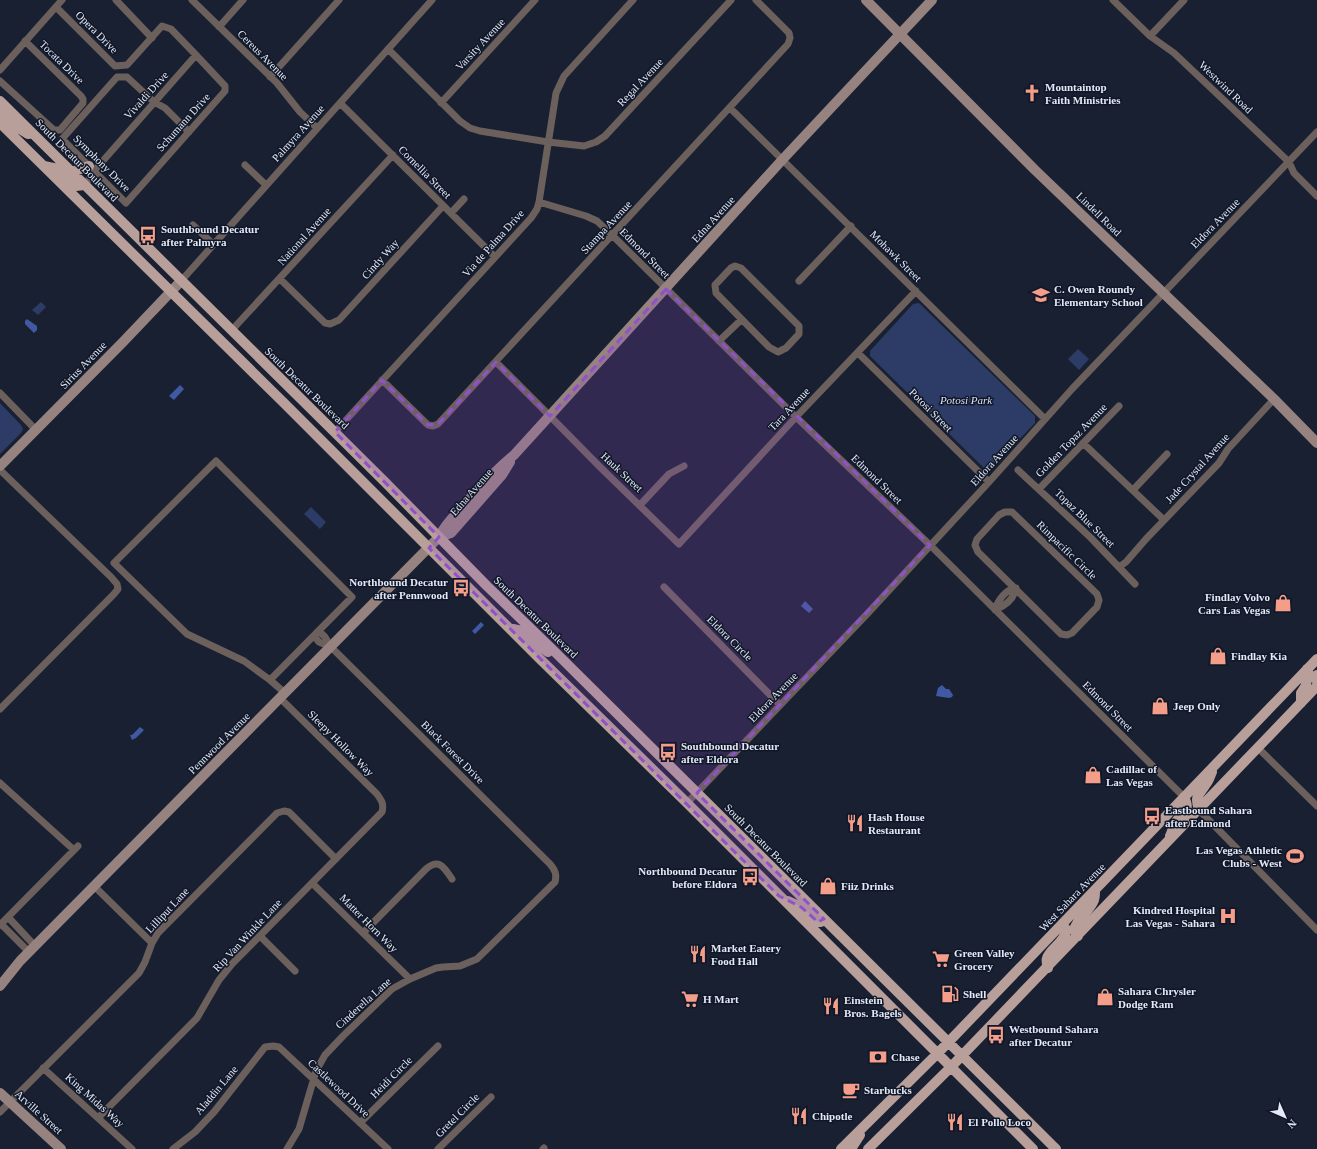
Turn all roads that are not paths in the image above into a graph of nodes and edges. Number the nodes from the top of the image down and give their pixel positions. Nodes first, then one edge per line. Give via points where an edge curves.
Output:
1 (62, 0) edge
2 (116, 0) edge
3 (192, 0) edge
4 (243, 0) edge
5 (339, 0) edge
6 (432, 0) edge
7 (536, 0) edge
8 (633, 0) edge
9 (731, 0) edge
10 (756, 0) edge
11 (866, 0) edge
12 (932, 0) edge
13 (1113, 0) edge
14 (1184, 0) edge
15 (56, 6) junction
16 (219, 27) junction
17 (901, 35) junction
18 (1150, 36) junction
19 (152, 38) junction
20 (25, 41) junction
21 (388, 49) junction
22 (196, 55) junction
23 (0, 70) edge
24 (270, 77) junction
25 (0, 81) edge
26 (0, 101) edge
27 (154, 102) junction
28 (340, 103) junction
29 (441, 103) junction
30 (730, 108) junction
31 (0, 112) edge
32 (0, 123) edge
33 (317, 128) junction
34 (189, 132) junction
35 (1317, 132) edge
36 (42, 142) junction
37 (548, 142) junction
38 (393, 155) junction
39 (783, 159) junction
40 (1289, 162) junction
41 (246, 165) dead end
42 (44, 166) junction
43 (93, 168) junction
44 (72, 172) junction
45 (84, 184) junction
46 (266, 185) junction
47 (1317, 196) edge
48 (464, 199) dead end
49 (539, 202) junction
50 (126, 203) joint
51 (444, 206) junction
52 (451, 213) junction
53 (193, 225) dead end
54 (851, 226) junction
55 (612, 235) junction
56 (213, 244) junction
57 (495, 257) junction
58 (280, 279) junction
59 (181, 280) junction
60 (799, 280) dead end
61 (666, 289) junction
62 (916, 291) junction
63 (171, 292) junction
64 (1164, 293) junction
65 (741, 320) junction
66 (232, 331) junction
67 (719, 341) junction
68 (858, 353) junction
69 (496, 362) junction
70 (382, 380) junction
71 (0, 393) edge
72 (1274, 399) junction
73 (1119, 406) dead end
74 (293, 411) junction
75 (550, 416) junction
76 (796, 417) junction
77 (1045, 419) junction
78 (36, 430) junction
79 (335, 432) junction
80 (1083, 443) junction
81 (1317, 443) edge
82 (1167, 454) dead end
83 (0, 466) edge
84 (684, 466) dead end
85 (0, 470) edge
86 (1018, 470) dead end
87 (989, 482) junction
88 (1039, 489) junction
89 (1133, 490) junction
90 (640, 505) junction
91 (1164, 520) junction
92 (434, 542) junction
93 (679, 544) joint
94 (930, 545) junction
95 (1118, 566) junction
96 (1135, 584) dead end
97 (664, 587) dead end
98 (1016, 588) junction
99 (995, 610) junction
100 (510, 628) junction
101 (316, 633) junction
102 (331, 647) junction
103 (554, 650) junction
104 (1317, 659) edge
105 (550, 668) junction
106 (1307, 669) junction
107 (1317, 675) edge
108 (270, 680) junction
109 (1317, 682) edge
110 (1317, 686) edge
111 (283, 695) junction
112 (1301, 703) junction
113 (780, 705) junction
114 (609, 706) junction
115 (0, 709) edge
116 (1258, 748) junction
117 (1218, 762) junction
118 (0, 783) edge
119 (697, 793) junction
120 (1184, 797) junction
121 (688, 803) junction
122 (383, 805) joint
123 (1317, 806) edge
124 (1199, 810) junction
125 (1169, 840) junction
126 (759, 855) junction
127 (336, 859) junction
128 (750, 866) junction
129 (556, 876) joint
130 (452, 879) dead end
131 (312, 883) junction
132 (94, 886) junction
133 (1095, 890) junction
134 (779, 896) junction
135 (8, 917) junction
136 (824, 919) junction
137 (1062, 924) junction
138 (1, 925) edge
139 (1317, 930) edge
140 (815, 931) junction
141 (363, 933) junction
142 (260, 936) junction
143 (1078, 936) junction
144 (152, 943) junction
145 (32, 949) junction
146 (862, 957) junction
147 (20, 961) junction
148 (1048, 968) junction
149 (295, 971) dead end
150 (0, 977) edge
151 (410, 979) junction
152 (0, 986) edge
153 (949, 1042) junction
154 (273, 1046) joint
155 (438, 1046) dead end
156 (938, 1054) junction
157 (962, 1056) junction
158 (951, 1067) junction
159 (43, 1068) junction
160 (314, 1079) junction
161 (0, 1093) edge
162 (491, 1097) dead end
163 (10, 1102) junction
164 (0, 1112) edge
165 (98, 1118) junction
166 (360, 1123) junction
167 (864, 1126) junction
168 (61, 1149) edge
169 (132, 1149) edge
170 (173, 1149) edge
171 (286, 1149) edge
172 (388, 1149) edge
173 (438, 1149) edge
174 (841, 1149) edge
175 (851, 1149) edge
176 (868, 1149) edge
177 (1033, 1149) edge
178 (1056, 1149) edge

1 - 15 street
2 - 19 street
3 - 16 street, Cereus Avenue
4 - 16 street
5 - 24 street
6 - 21 street, Palmyra Avenue
7 - 29 street, Varsity Avenue
8 - 37 street, Via de Palma Drive via 564,76 556,93
9 - 37 street, Regal Avenue via 605,136 584,146
10 - 30 street, Stampa Avenue via 789,33 790,38 788,44
11 - 17 street, Lindell Road
12 - 17 street, Edna Avenue
13 - 18 street, Westwind Road
14 - 18 street
15 - 19 street, Opera Drive via 116,66 127,65
15 - 20 street
16 - 24 street, Cereus Avenue
17 - 39 street, Edna Avenue
17 - 64 street, Lindell Road
18 - 40 street, Westwind Road via 1174,53
19 - 22 street via 162,26 171,29
20 - 23 street
20 - 25 street, Tocata Drive via 83,99 83,103 57,131
21 - 28 street, Palmyra Avenue
21 - 29 street
22 - 27 street, Vivaldi Drive
22 - 34 street, Schumann Drive via 225,86 225,91
24 - 33 street, Cereus Avenue
26 - 36 main road, South Decatur Boulevard
27 - 34 street via 165,108
27 - 43 street, Vivaldi Drive
27 - 43 street, Symphony Drive via 127,77 117,77 62,139
28 - 33 street, Palmyra Avenue
28 - 38 street, Cornellia Street
29 - 37 street via 470,128
30 - 39 street, Mohawk Street
30 - 55 street, Stampa Avenue
31 - 36 main road via 17,128
32 - 42 main road, South Decatur Boulevard
33 - 46 street, Palmyra Avenue
34 - 50 street, Schumann Drive
35 - 40 street, Eldora Avenue
36 - 44 main road, South Decatur Boulevard
37 - 49 street, Via de Palma Drive
38 - 51 street, Cornellia Street
38 - 58 street, National Avenue
39 - 54 street, Mohawk Street
39 - 61 street, Edna Avenue
40 - 47 street, Westwind Road via 1294,173
40 - 64 street, Eldora Avenue
41 - 46 street
42 - 45 main road via 58,169 76,186
42 - 63 main road, South Decatur Boulevard
43 - 44 main road
43 - 45 street, Vivaldi Drive via 92,176
43 - 50 street, Symphony Drive
44 - 45 main road, South Decatur Boulevard
45 - 59 main road, South Decatur Boulevard
46 - 56 street, Palmyra Avenue
48 - 52 street
49 - 55 street, Edmond Street via 586,216
49 - 57 street, Via de Palma Drive via 531,218
51 - 52 street, Cornellia Street
51 - 58 street, Cindy Way via 339,320 330,324 325,323
52 - 57 street, Cornellia Street
53 - 56 street
54 - 60 street
54 - 62 street, Mohawk Street
55 - 61 street, Edmond Street
55 - 69 street, Stampa Avenue
56 - 59 street, Palmyra Avenue
57 - 70 street, Via de Palma Drive
58 - 66 street, National Avenue
59 - 63 street, Sirius Avenue
59 - 66 main road, South Decatur Boulevard
61 - 67 street, Edmond Street
61 - 75 street, Edna Avenue
62 - 68 street, Tara Avenue
62 - 77 street, Mohawk Street
63 - 74 main road, South Decatur Boulevard
63 - 78 street, Sirius Avenue
64 - 72 street, Lindell Road
64 - 77 street, Eldora Avenue
65 - 65 street via 769,347 778,352 786,348 799,334 800,329 741,268 735,266 715,285 715,289 719,297
65 - 67 street
66 - 79 main road, South Decatur Boulevard
67 - 76 street, Edmond Street
68 - 76 street, Tara Avenue
68 - 87 street, Potosi Street
69 - 70 street, Stampa Avenue via 438,424 433,426 428,425
69 - 75 street, Hauk Street
70 - 79 street, Via de Palma Drive
71 - 78 street
72 - 81 street, Lindell Road
72 - 91 street, Jade Crystal Avenue
73 - 80 street, Golden Topaz Avenue
74 - 79 main road via 299,409 323,433 330,436
74 - 92 main road, South Decatur Boulevard
75 - 90 street, Hauk Street
75 - 92 street, Edna Avenue via 451,533
76 - 93 street, Tara Avenue
76 - 94 street, Edmond Street
77 - 87 street, Eldora Avenue
78 - 83 street, Sirius Avenue
79 - 92 main road, South Decatur Boulevard
80 - 88 street, Golden Topaz Avenue
80 - 89 street
82 - 89 street
84 - 90 street via 669,474
85 - 115 street via 111,577 118,589
86 - 88 street, Topaz Blue Street
87 - 94 street, Eldora Avenue
88 - 95 street, Topaz Blue Street
89 - 91 street
90 - 93 street, Hauk Street
91 - 95 street, Jade Crystal Avenue via 1126,562
92 - 100 main road, South Decatur Boulevard
92 - 102 street, Pennwood Avenue
92 - 103 main road, South Decatur Boulevard via 487,586
94 - 99 street, Edmond Street
94 - 113 street, Eldora Avenue
95 - 96 street, Topaz Blue Street
97 - 113 street, Eldora Circle
98 - 98 street, Rimpacific Circle via 1062,634 1072,633 1098,607 1097,594 1012,512 1005,512 999,515 977,539 975,545 978,552
98 - 99 street via 1015,595
99 - 120 street, Edmond Street
100 - 103 main road via 522,631 545,651 549,653
100 - 105 main road, South Decatur Boulevard
101 - 102 street, Black Forest Drive via 320,642
101 - 108 street
101 - 108 street, Sleepy Hollow Way via 352,597 216,462 114,563 187,634 244,661
102 - 111 street, Pennwood Avenue
102 - 129 street, Black Forest Drive via 550,864
103 - 114 main road, South Decatur Boulevard
104 - 106 main road, West Sahara Avenue
105 - 114 main road via 565,672 594,699
105 - 121 main road, South Decatur Boulevard
106 - 112 main road via 1310,674 1301,692
106 - 117 main road, West Sahara Avenue
107 - 109 main road
108 - 111 street, Sleepy Hollow Way
110 - 112 main road
111 - 122 street, Sleepy Hollow Way via 377,794
111 - 132 street, Pennwood Avenue
112 - 116 main road
113 - 119 street, Eldora Avenue
114 - 119 main road, South Decatur Boulevard
116 - 123 street
116 - 124 main road
117 - 120 main road, West Sahara Avenue
117 - 124 main road via 1197,795 1196,803
118 - 135 street via 76,848
119 - 121 street, Eldora Avenue
119 - 126 main road, South Decatur Boulevard
120 - 125 main road via 1186,810 1175,823
120 - 133 main road, West Sahara Avenue
121 - 128 main road, South Decatur Boulevard
122 - 127 street, Rip Van Winkle Lane via 382,812
124 - 125 main road
124 - 139 street
125 - 143 main road
126 - 128 main road
126 - 136 main road, South Decatur Boulevard
127 - 131 street, Rip Van Winkle Lane
127 - 144 street, Lilliput Lane via 289,812 277,813
128 - 134 main road, South Decatur Boulevard
129 - 151 street, Cinderella Lane via 555,882 477,959 460,966 436,968
130 - 141 street via 439,864 432,864
131 - 141 street, Matter Horn Way
131 - 142 street, Rip Van Winkle Lane
132 - 144 street
132 - 145 street, Pennwood Avenue
133 - 137 main road, West Sahara Avenue
133 - 143 main road via 1095,899 1075,926 1074,930
134 - 136 main road via 801,907 818,922
134 - 140 main road, South Decatur Boulevard
135 - 138 street
135 - 145 street
136 - 146 main road, South Decatur Boulevard
137 - 148 main road via 1066,929 1065,936 1047,959
137 - 153 main road, West Sahara Avenue
138 - 145 street
140 - 146 main road via 824,929
140 - 156 main road, South Decatur Boulevard
141 - 151 street, Matter Horn Way
142 - 149 street
142 - 165 street, Rip Van Winkle Lane via 219,980 197,1018
143 - 148 main road
144 - 159 street, Lilliput Lane via 146,962 138,973
145 - 147 street, Pennwood Avenue
146 - 153 main road, South Decatur Boulevard
147 - 150 street, Pennwood Avenue
147 - 152 street, Pennwood Avenue
148 - 157 main road
151 - 160 street, Cinderella Lane via 392,989 343,1036 325,1055
153 - 156 main road, West Sahara Avenue
153 - 157 main road, South Decatur Boulevard
154 - 160 street, Castlewood Drive via 279,1047
154 - 170 street, Aladdin Lane via 265,1047 214,1112
155 - 166 street, Heidi Circle
156 - 158 main road, South Decatur Boulevard
156 - 167 main road, West Sahara Avenue
157 - 158 main road
157 - 178 main road, South Decatur Boulevard
158 - 176 main road
158 - 177 main road, South Decatur Boulevard
159 - 163 street, Lilliput Lane
159 - 165 street, King Midas Way
160 - 166 street, Castlewood Drive
160 - 171 street, Cinderella Lane via 299,1129
161 - 163 street, Arville Street
162 - 173 street, Gretel Circle
163 - 164 street, Lilliput Lane
163 - 168 street, Arville Street
165 - 169 street, King Midas Way
166 - 172 street, Castlewood Drive
167 - 174 main road, West Sahara Avenue
167 - 175 main road

